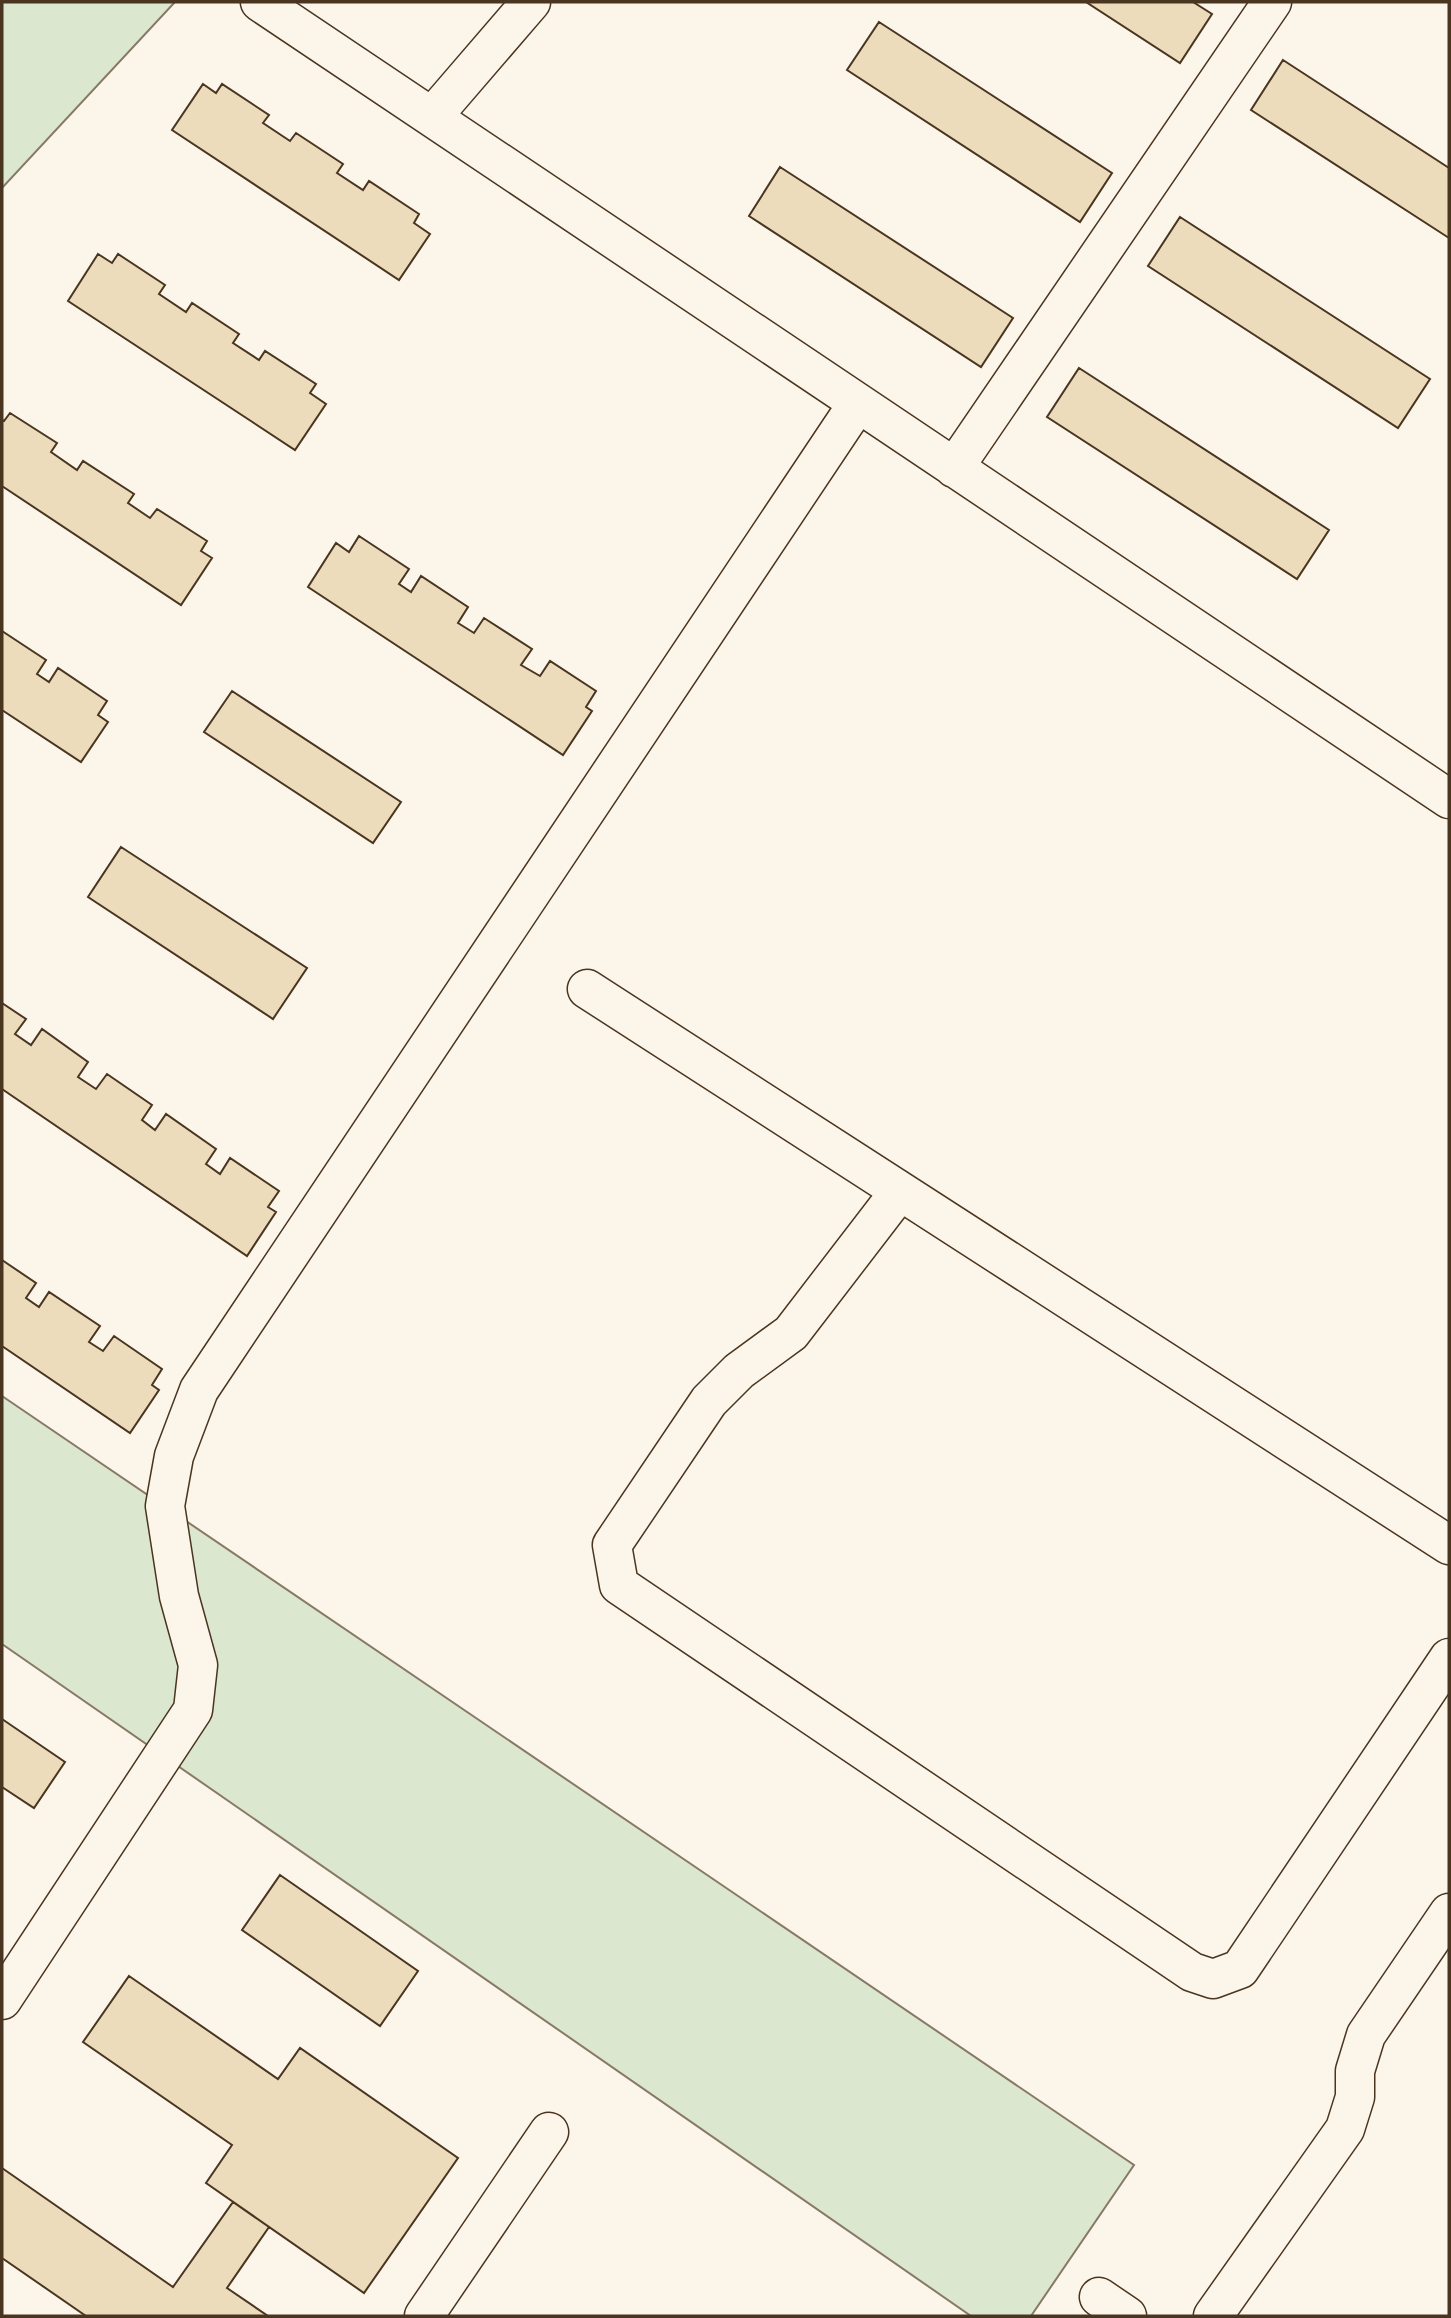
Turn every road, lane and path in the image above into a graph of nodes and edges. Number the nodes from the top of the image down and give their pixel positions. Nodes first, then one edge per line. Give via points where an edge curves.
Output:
1 (260, 2) edge
2 (531, 2) edge
3 (1272, 2) edge
4 (432, 117) junction
5 (858, 403) junction
6 (954, 468) junction
7 (1449, 799) edge
8 (587, 989) dead end
9 (900, 1191) junction
10 (1449, 1545) edge
11 (1449, 1658) edge
12 (1449, 1913) edge
13 (2, 2000) edge
14 (549, 2132) dead end
15 (424, 2316) edge
16 (1213, 2316) edge

1 - 4 street
2 - 4 street
3 - 6 street
4 - 5 street
5 - 6 street
5 - 13 street via 199,1390 174,1456 165,1506 179,1596 198,1665 193,1710
6 - 7 street
8 - 9 street
9 - 10 street
9 - 11 street via 791,1333 738,1371 709,1401 612,1545 619,1585 1192,1972 1213,1979 1240,1969
12 - 16 street via 1366,2035 1345,2129
14 - 15 street

